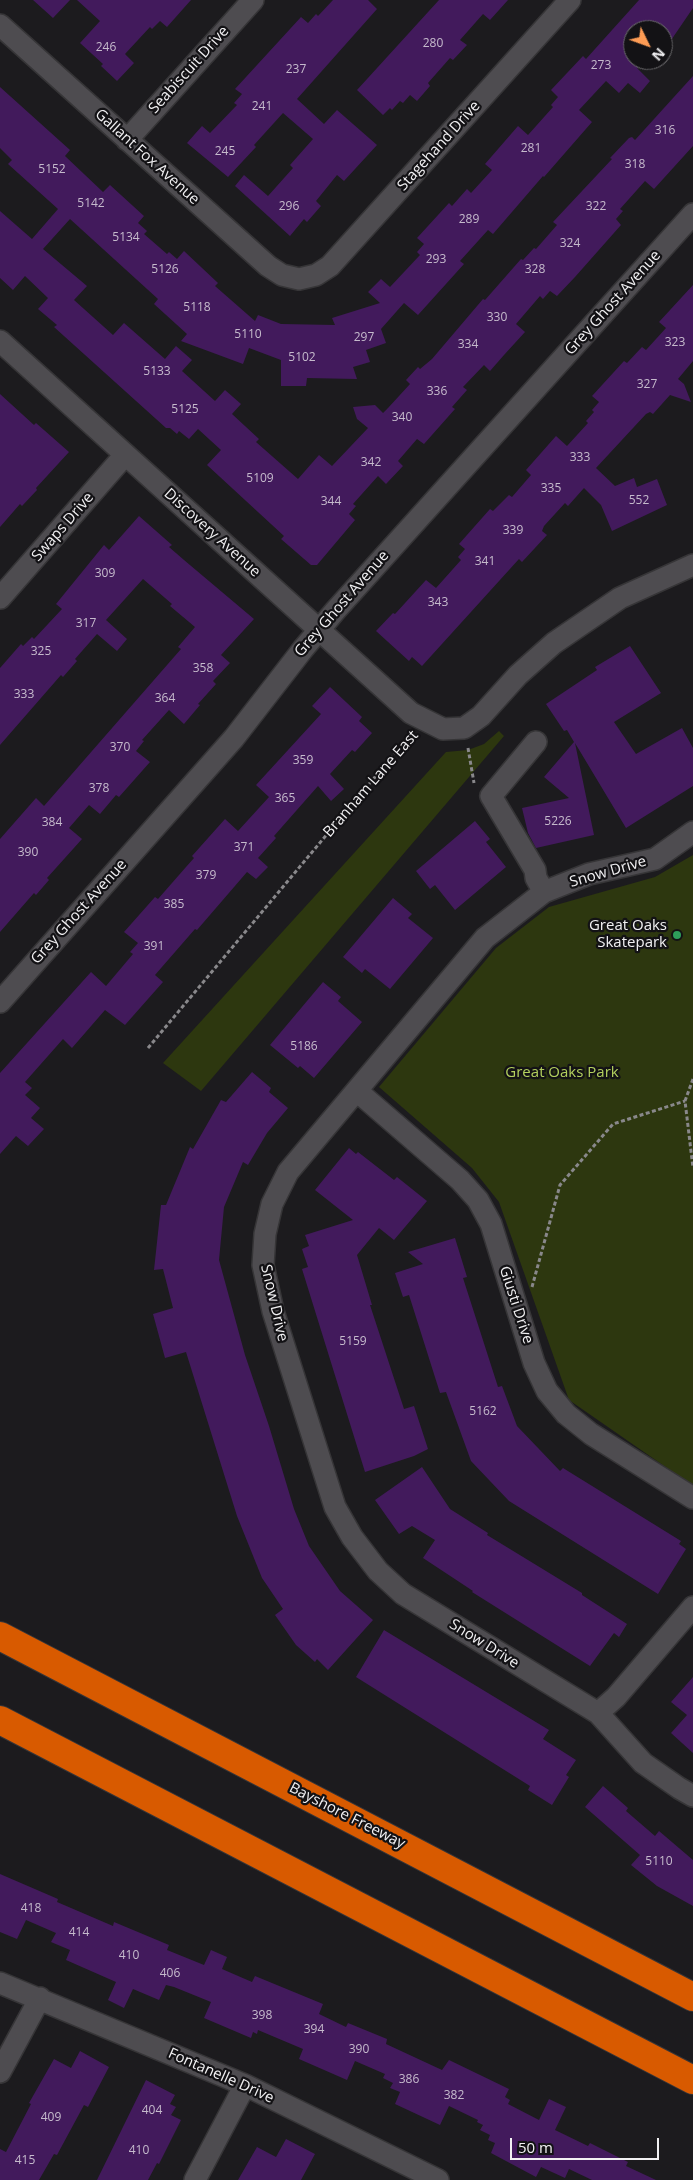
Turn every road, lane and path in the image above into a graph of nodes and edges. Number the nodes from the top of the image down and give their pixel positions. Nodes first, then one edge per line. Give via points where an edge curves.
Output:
1 (253, 0) edge
2 (570, 0) edge
3 (0, 25) edge
4 (127, 140) junction
5 (693, 214) edge
6 (299, 279) joint
7 (0, 341) edge
8 (125, 455) junction
9 (693, 565) edge
10 (0, 598) edge
11 (319, 630) junction
12 (426, 722) junction
13 (536, 742) dead end
14 (468, 747) dead end
15 (476, 789) dead end
16 (693, 832) edge
17 (544, 892) junction
18 (0, 1002) edge
19 (148, 1048) dead end
20 (693, 1079) edge
21 (358, 1091) junction
22 (685, 1101) junction
23 (693, 1168) edge
24 (532, 1288) dead end
25 (693, 1498) edge
26 (693, 1607) edge
27 (0, 1636) edge
28 (598, 1713) junction
29 (0, 1720) edge
30 (693, 1796) edge
31 (0, 1983) edge
32 (693, 1996) edge
33 (40, 1998) junction
34 (0, 2072) edge
35 (693, 2080) edge
36 (245, 2085) junction
37 (195, 2180) edge
38 (438, 2180) edge

1 - 4 street, Seabiscuit Drive
2 - 6 street, Stagehand Drive via 330,266 316,275
3 - 4 street, Gallant Fox Avenue
4 - 6 street, Gallant Fox Avenue via 268,266 282,275
5 - 11 street, Grey Ghost Avenue
7 - 8 street, Discovery Avenue
8 - 10 street, Swaps Drive
8 - 11 street, Discovery Avenue
9 - 12 street, Branham Lane East via 620,598 554,643 518,675 481,716 464,728 443,729
11 - 12 street, Discovery Avenue via 411,713
11 - 18 street, Grey Ghost Avenue via 234,738
12 - 19 path, Branham Lane East via 407,737
13 - 17 street via 491,796 536,870 536,878
14 - 15 path
16 - 17 street, Snow Drive via 655,859 589,874
17 - 21 street, Snow Drive via 485,938
20 - 22 path
21 - 25 street, Giusti Drive via 460,1180 478,1200 491,1224 534,1363 548,1391 566,1414 591,1434
21 - 28 street, Snow Drive via 288,1172 272,1204 265,1234 263,1265 273,1311 335,1507 352,1538 378,1571 403,1594
22 - 23 path
22 - 24 path via 614,1124 560,1185
26 - 28 street via 616,1697
27 - 32 highway, Bayshore Freeway
28 - 30 street, Snow Drive via 643,1763
29 - 35 highway
31 - 33 street, Fontanelle Drive
33 - 34 street
33 - 36 street, Fontanelle Drive
36 - 37 street
36 - 38 street, Fontanelle Drive

